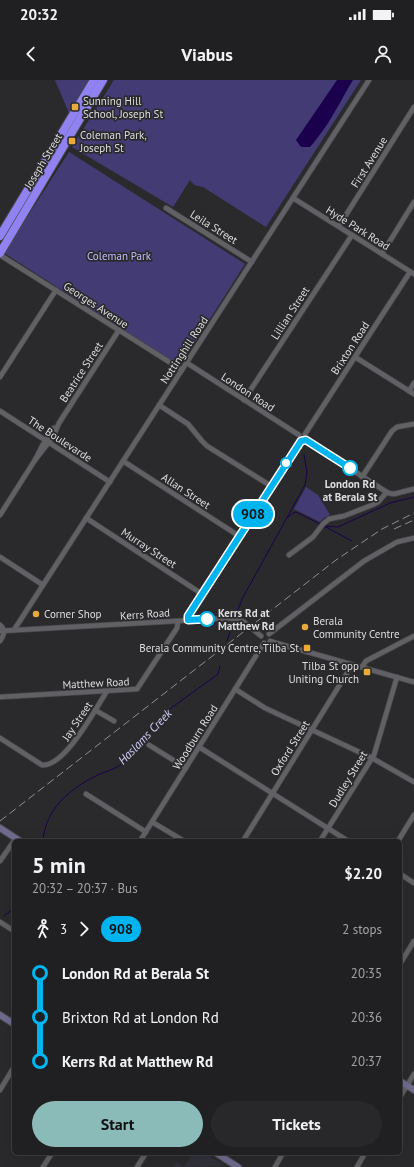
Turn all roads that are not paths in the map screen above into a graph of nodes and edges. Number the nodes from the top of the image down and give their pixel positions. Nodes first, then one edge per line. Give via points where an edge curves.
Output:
1 (94, 80) edge
2 (104, 80) edge
3 (368, 80) edge
4 (414, 106) edge
5 (293, 198) junction
6 (414, 202) edge
7 (166, 208) dead end
8 (339, 226) junction
9 (352, 235) junction
10 (0, 236) edge
11 (0, 254) edge
12 (382, 254) junction
13 (252, 262) junction
14 (412, 273) edge
15 (56, 290) junction
16 (119, 330) junction
17 (355, 357) junction
18 (187, 363) junction
19 (182, 370) junction
20 (0, 377) edge
21 (414, 383) edge
22 (409, 391) junction
23 (414, 394) edge
24 (244, 400) junction
25 (159, 405) junction
26 (0, 411) edge
27 (414, 424) edge
28 (305, 434) junction
29 (299, 435) junction
30 (304, 440) junction
31 (47, 441) junction
32 (123, 461) junction
33 (362, 476) junction
34 (110, 482) junction
35 (271, 486) junction
36 (414, 489) edge
37 (386, 492) junction
38 (0, 515) edge
39 (86, 518) junction
40 (239, 536) junction
41 (414, 538) edge
42 (289, 555) dead end
43 (0, 557) edge
44 (43, 585) junction
45 (202, 594) junction
46 (188, 620) junction
47 (178, 621) junction
48 (0, 625) edge
49 (14, 630) junction
50 (2, 631) edge
51 (269, 634) junction
52 (261, 636) junction
53 (414, 636) edge
54 (0, 641) edge
55 (270, 641) junction
56 (264, 643) junction
57 (352, 665) junction
58 (362, 667) junction
59 (397, 677) junction
60 (414, 682) edge
61 (235, 690) junction
62 (107, 691) junction
63 (0, 697) edge
64 (95, 710) junction
65 (114, 721) dead end
66 (312, 730) junction
67 (0, 738) edge
68 (149, 745) dead end
69 (199, 747) junction
70 (372, 758) junction
71 (186, 768) junction
72 (414, 782) edge
73 (272, 793) junction
74 (86, 794) dead end
75 (414, 815) edge
76 (152, 822) junction
77 (0, 828) edge
78 (328, 829) junction
79 (146, 832) junction
80 (16, 839) edge
81 (141, 839) edge
82 (181, 839) edge
83 (244, 839) edge
84 (321, 839) edge
85 (345, 839) edge
86 (399, 839) edge
87 (12, 847) edge
88 (0, 861) edge
89 (402, 875) edge
90 (414, 883) edge
91 (0, 922) edge
92 (12, 929) edge
93 (414, 941) edge
94 (402, 961) edge
95 (0, 1015) edge
96 (12, 1023) edge
97 (12, 1070) edge
98 (414, 1074) edge
99 (402, 1082) edge
100 (407, 1086) junction
101 (0, 1090) edge
102 (414, 1090) edge
103 (402, 1094) edge
104 (51, 1155) edge
105 (145, 1155) edge
106 (219, 1155) edge
107 (282, 1155) edge
108 (364, 1155) edge
109 (234, 1166) edge
110 (44, 1167) edge
111 (137, 1167) edge
112 (275, 1167) edge
113 (357, 1167) edge

1 - 10 highway, Joseph Street
2 - 11 highway, Joseph Street
3 - 5 street, Nottinghill Road
4 - 8 street, First Avenue
5 - 8 street, Hyde Park Road
5 - 13 street, Nottinghill Road
6 - 12 street
7 - 13 street, Leila Street
8 - 9 street, Hyde Park Road
9 - 12 street, Hyde Park Road
9 - 24 street, Lillian Street
11 - 15 street, Georges Avenue
12 - 14 street, Hyde Park Road
13 - 18 street, Nottinghill Road
14 - 17 street, Brixton Road
15 - 16 street, Georges Avenue
15 - 20 street
16 - 19 street, Georges Avenue
16 - 31 street, Beatrice Street
17 - 22 street
17 - 28 street, Brixton Road
18 - 19 street, Nottinghill Road
18 - 24 street, London Road
19 - 25 street, Nottinghill Road
21 - 22 street
22 - 23 street
24 - 29 street, London Road
25 - 32 street, Nottinghill Road
25 - 35 street via 188,424 204,443
26 - 31 street, The Boulevarde
27 - 33 street via 397,427 392,431
28 - 29 street
28 - 30 street via 307,437
29 - 30 street via 299,438
30 - 33 street
30 - 35 street
31 - 34 street, The Boulevarde
31 - 38 street, Beatrice Street
32 - 34 street, Nottinghill Road
32 - 40 street, Allan Street
33 - 37 street
34 - 39 street, Nottinghill Road
35 - 40 street
36 - 37 street via 394,494
37 - 42 street via 372,505 329,519 312,537
39 - 44 street, Nottinghill Road
39 - 45 street, Murray Street
40 - 45 street
41 - 51 street via 397,542 364,561
43 - 44 street
44 - 49 street, Nottinghill Road
45 - 46 street via 188,614
46 - 47 street, Kerrs Road
46 - 52 street, Kerrs Road via 235,619 247,624
47 - 49 street, Kerrs Road
47 - 62 street, Matthew Road via 177,628 138,688
48 - 50 street
49 - 50 street, Kerrs Road
50 - 54 street
51 - 52 street via 264,633
51 - 55 street
52 - 56 street
53 - 58 street via 366,661
55 - 56 street
55 - 57 street
56 - 61 street, Woodburn Road
57 - 58 street
57 - 66 street, Oxford Street
58 - 59 street
59 - 60 street
59 - 70 street, Dudley Street
61 - 66 street via 265,708
61 - 69 street, Woodburn Road
62 - 63 street, Matthew Road
62 - 64 street, Jay Street
64 - 65 street
64 - 67 street, Jay Street via 70,748 44,766
66 - 70 street
66 - 73 street, Oxford Street
68 - 71 street
69 - 71 street, Woodburn Road
69 - 73 street
70 - 72 street
70 - 78 street, Dudley Street
71 - 76 street, Woodburn Road
73 - 78 street
73 - 83 street, Oxford Street
74 - 79 street
75 - 86 street
76 - 79 street, Woodburn Road
76 - 82 street
77 - 80 main road
78 - 84 street, Dudley Street
78 - 85 street
79 - 81 street, Woodburn Road
87 - 88 street
89 - 90 street
91 - 92 street
93 - 94 street
95 - 96 main road
97 - 101 street
98 - 100 street
99 - 100 main road
100 - 102 main road
100 - 103 street
104 - 110 street
105 - 111 street
106 - 109 main road
107 - 112 street
108 - 113 street

